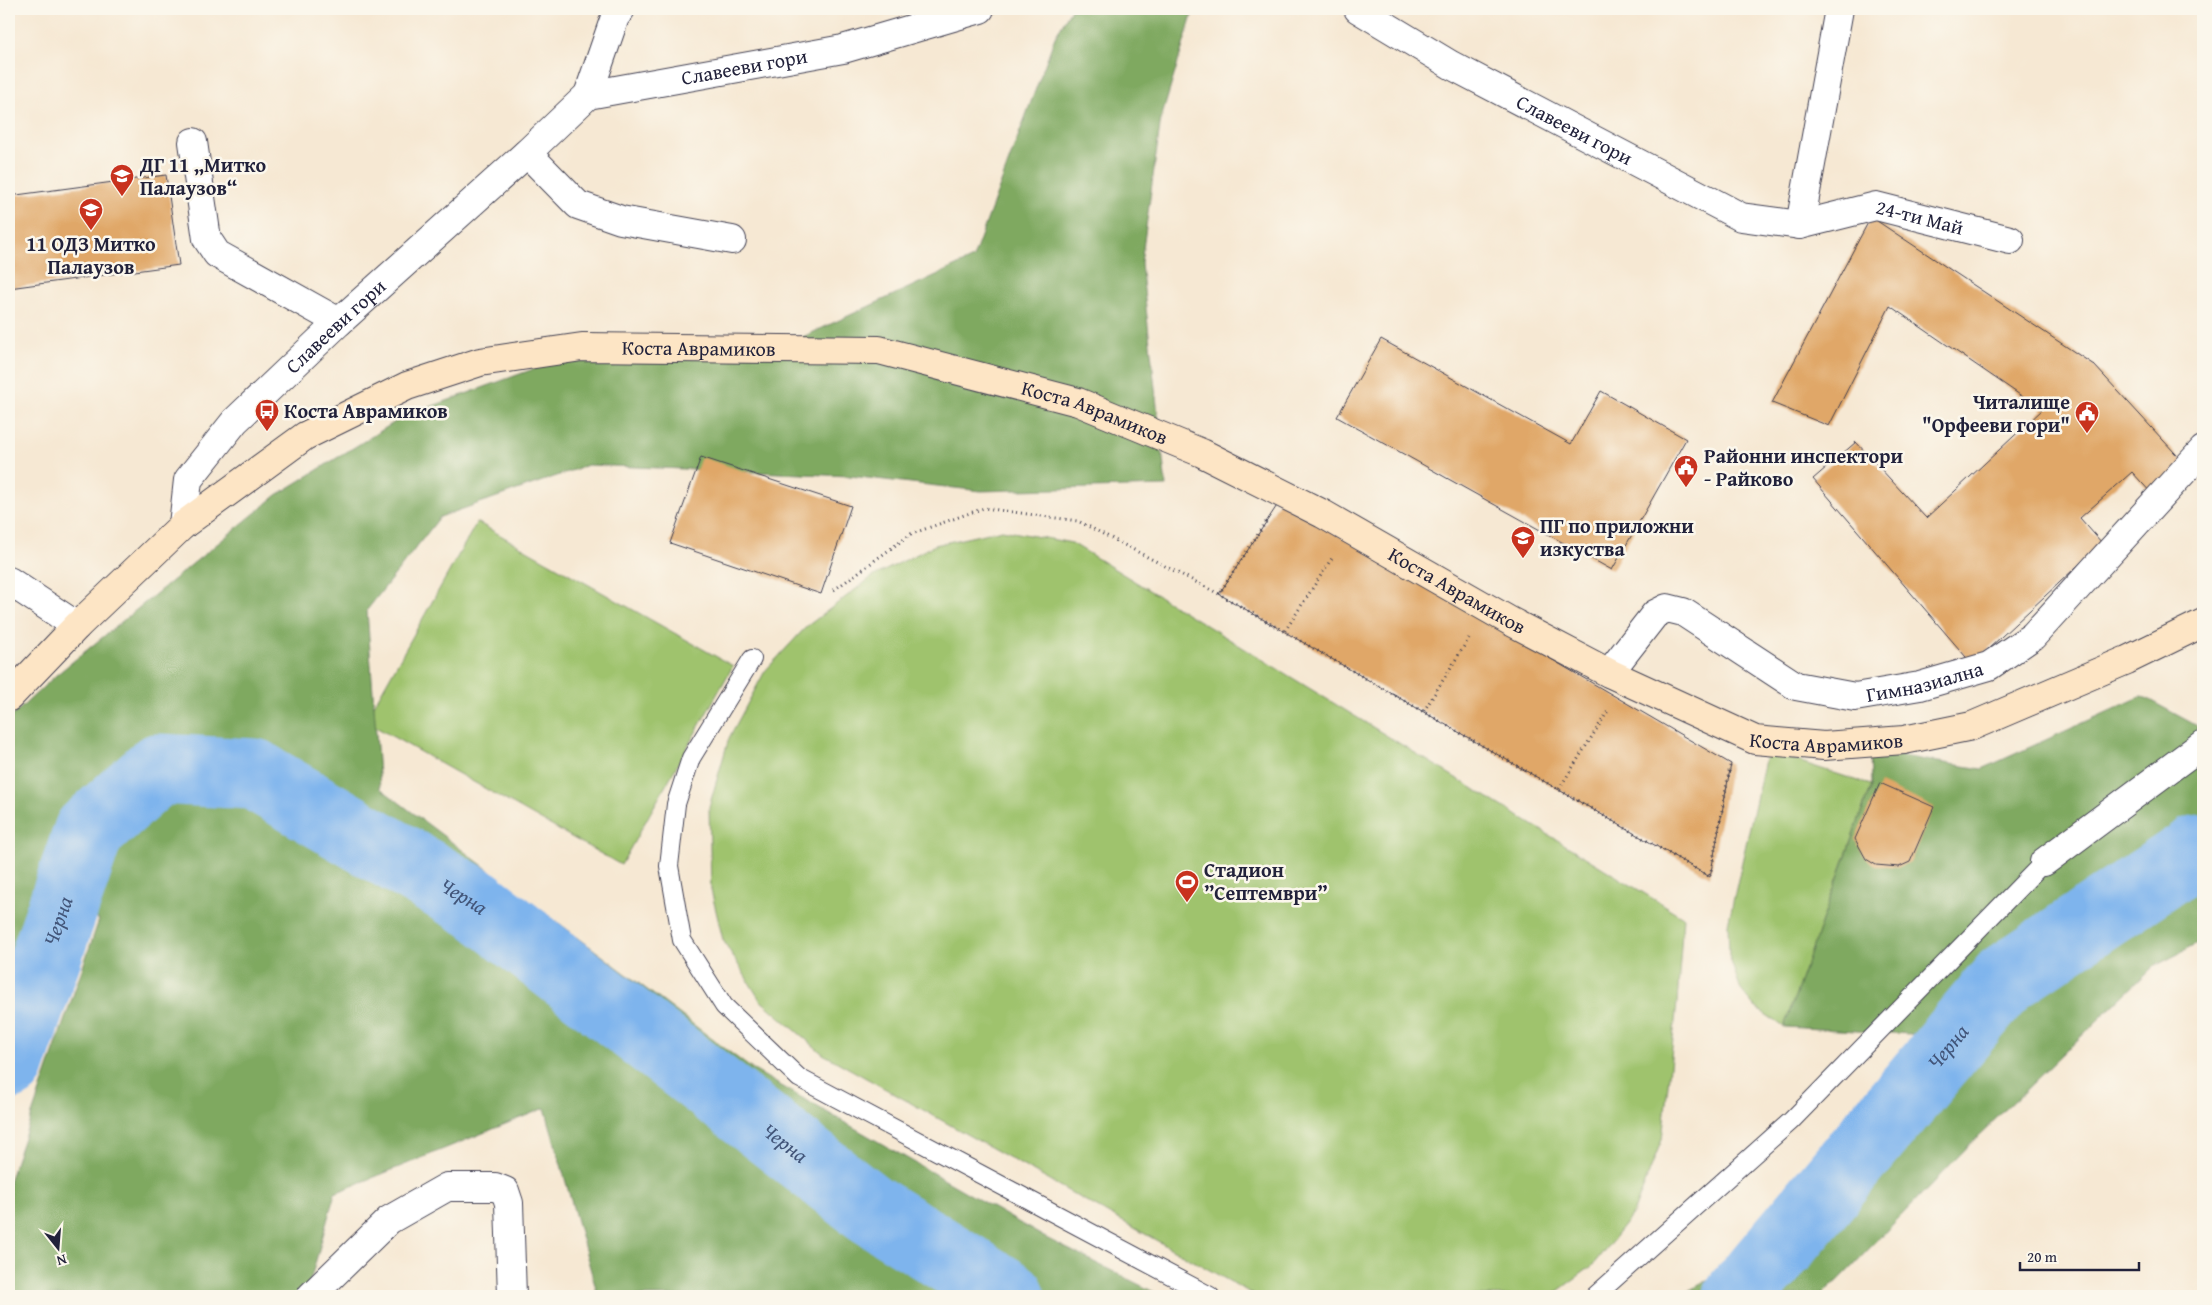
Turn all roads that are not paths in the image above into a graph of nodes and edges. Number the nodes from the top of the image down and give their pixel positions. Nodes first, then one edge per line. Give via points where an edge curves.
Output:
1 (621, 9) edge
2 (980, 9) edge
3 (1358, 9) edge
4 (1839, 9) edge
5 (588, 95) junction
6 (193, 142) dead end
7 (527, 154) junction
8 (1800, 225) junction
9 (732, 240) dead end
10 (2010, 240) dead end
11 (339, 322) junction
12 (2203, 450) edge
13 (182, 525) junction
14 (9, 581) edge
15 (2203, 623) edge
16 (77, 626) junction
17 (752, 659) dead end
18 (1610, 673) junction
19 (9, 697) edge
20 (2203, 744) edge
21 (2044, 862) joint
22 (311, 1296) edge
23 (512, 1296) edge
24 (1210, 1296) edge
25 (1596, 1296) edge

1 - 5 street via 615,17
2 - 5 street, Славееви гори via 843,49
3 - 8 street, Славееви гори via 1451,65 1741,217
4 - 8 street
5 - 7 street, Славееви гори
6 - 11 street via 207,239 217,254
7 - 9 street via 578,205 621,220
7 - 11 street, Славееви гори
8 - 10 street, 24-ти Май via 1876,206
11 - 13 street, Славееви гори via 235,421 188,480
12 - 18 street, Гимназиална via 2033,636 1989,666 1920,686 1855,697 1796,686 1683,612 1667,608 1655,614
13 - 16 street, Коста Аврамиков
13 - 18 street, Коста Аврамиков via 305,436 407,386 480,362 582,347 879,350 1078,402 1202,453 1323,514 1510,621
14 - 16 street
15 - 18 street, Коста Аврамиков via 2127,660 1972,726 1904,740 1824,746 1755,740
16 - 19 street, Коста Аврамиков
17 - 24 lane via 691,758 676,804 669,866 682,940 724,1006 799,1078
20 - 21 street
21 - 25 lane via 1791,1121
22 - 23 street via 389,1220 447,1187 494,1187 505,1191 509,1203

